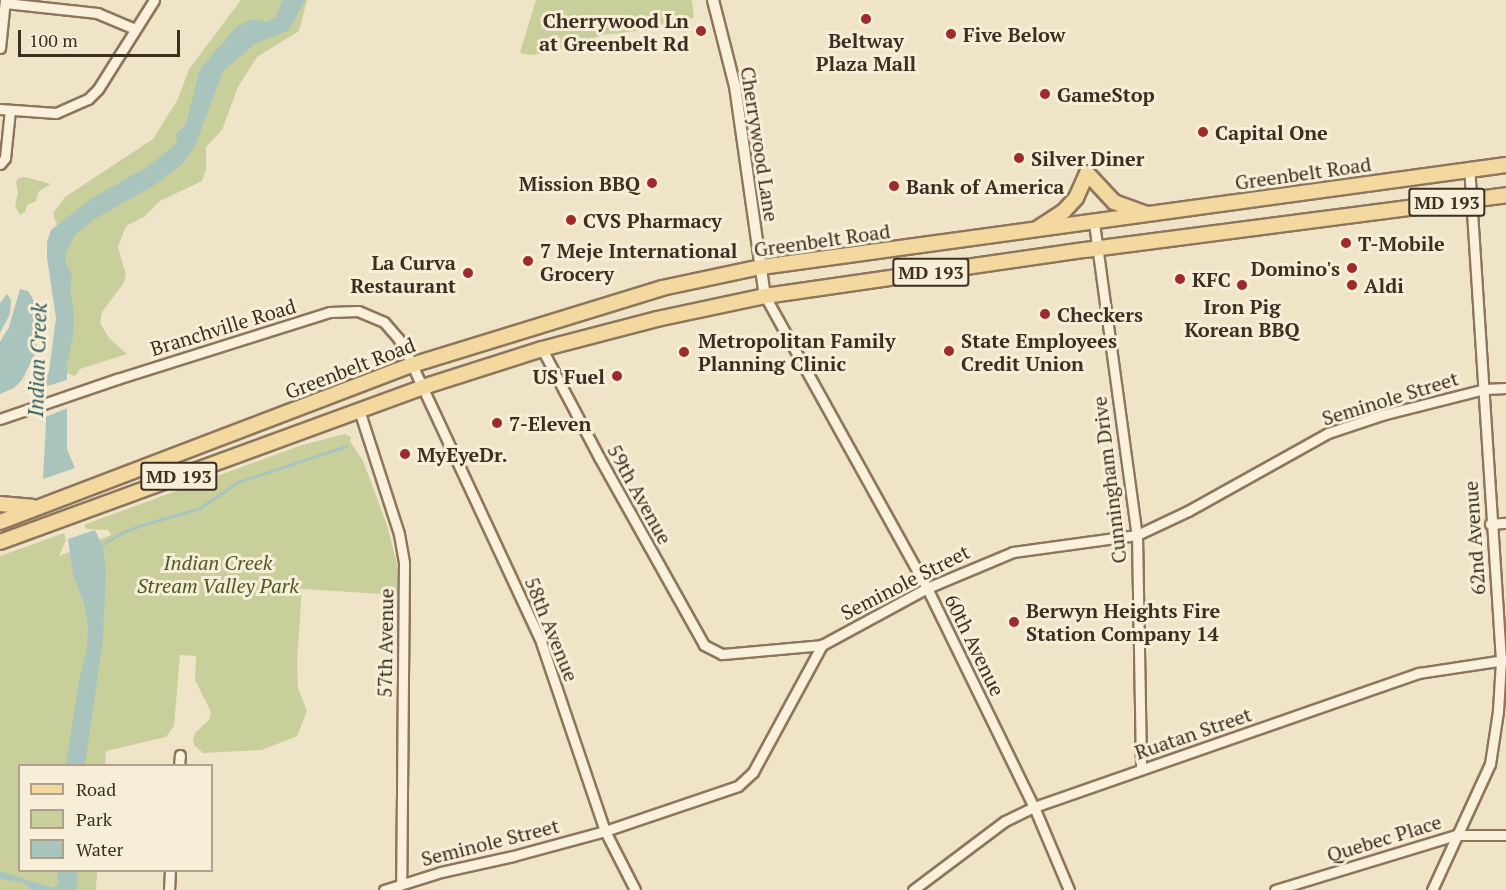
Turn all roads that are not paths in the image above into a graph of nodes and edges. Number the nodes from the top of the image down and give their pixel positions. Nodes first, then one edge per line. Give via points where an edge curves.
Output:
1 (154, 0) edge
2 (713, 0) edge
3 (5, 1) edge
4 (135, 29) junction
5 (0, 48) edge
6 (5, 110) edge
7 (0, 164) edge
8 (1506, 165) edge
9 (1468, 170) junction
10 (1506, 195) edge
11 (1472, 199) junction
12 (1155, 214) junction
13 (1094, 223) junction
14 (1030, 232) junction
15 (1097, 249) junction
16 (761, 267) junction
17 (765, 296) junction
18 (542, 349) junction
19 (412, 365) junction
20 (423, 387) junction
21 (1506, 388) edge
22 (1485, 389) junction
23 (359, 410) junction
24 (0, 419) edge
25 (0, 504) edge
26 (37, 508) junction
27 (0, 522) edge
28 (1506, 523) edge
29 (1490, 524) junction
30 (1137, 535) junction
31 (0, 543) edge
32 (927, 588) junction
33 (822, 645) junction
34 (1504, 660) edge
35 (1141, 769) junction
36 (1034, 807) junction
37 (604, 831) junction
38 (1456, 835) junction
39 (1506, 835) edge
40 (170, 872) edge
41 (401, 883) junction
42 (169, 890) edge
43 (384, 890) edge
44 (635, 890) edge
45 (913, 890) edge
46 (1070, 890) edge
47 (1275, 890) edge
48 (1432, 890) edge

1 - 4 street
2 - 16 street, Cherrywood Lane via 735,86
3 - 4 street via 98,13
3 - 5 street
4 - 6 street via 88,99 56,112
6 - 7 street via 5,158
8 - 9 main road, Greenbelt Road / MD 193
9 - 11 street, 62nd Avenue
9 - 12 main road, Greenbelt Road / MD 193
10 - 11 main road, MD 193
11 - 15 main road, MD 193
11 - 22 street, 62nd Avenue
12 - 13 main road, Greenbelt Road / MD 193
12 - 14 main road via 1114,202 1087,173 1076,198 1064,211
13 - 14 main road, Greenbelt Road / MD 193
13 - 15 street, Cunningham Drive
14 - 16 main road, Greenbelt Road / MD 193
15 - 17 main road, MD 193
15 - 30 street, Cunningham Drive
16 - 17 street, Cherrywood Lane
16 - 19 main road, Greenbelt Road / MD 193 via 633,295
17 - 18 main road, MD 193 via 633,324
17 - 32 street, 60th Avenue
18 - 20 main road, MD 193
18 - 33 street, 59th Avenue via 699,639 722,654
19 - 20 street, Branchville Road
19 - 24 street, Branchville Road via 398,338 384,322 358,311 339,310
19 - 26 main road, Greenbelt Road / MD 193
20 - 23 main road, MD 193
20 - 37 street, 58th Avenue via 542,642
21 - 22 street, Seminole Street
22 - 29 street, 62nd Avenue
22 - 30 street, Seminole Street via 1328,433
23 - 31 main road, MD 193
23 - 41 street, 57th Avenue via 403,552
25 - 26 main road
26 - 27 main road, Greenbelt Road / MD 193
28 - 29 street
29 - 34 street, 62nd Avenue
30 - 32 street, Seminole Street via 1013,552
30 - 35 street, Cunningham Drive
32 - 33 street, Seminole Street
32 - 36 street, 60th Avenue
33 - 37 street, Seminole Street via 746,781
34 - 35 street, Ruatan Street via 1419,673
34 - 38 street, 62nd Avenue via 1490,764
35 - 36 street, Ruatan Street
36 - 45 street, Ruatan Street via 1005,821
36 - 46 street, 60th Avenue
37 - 41 street, Seminole Street
37 - 44 street, 58th Avenue
38 - 39 street, Quebec Place
38 - 47 street, Quebec Place
38 - 48 street, 62nd Avenue
40 - 42 street
41 - 43 street, Seminole Street

